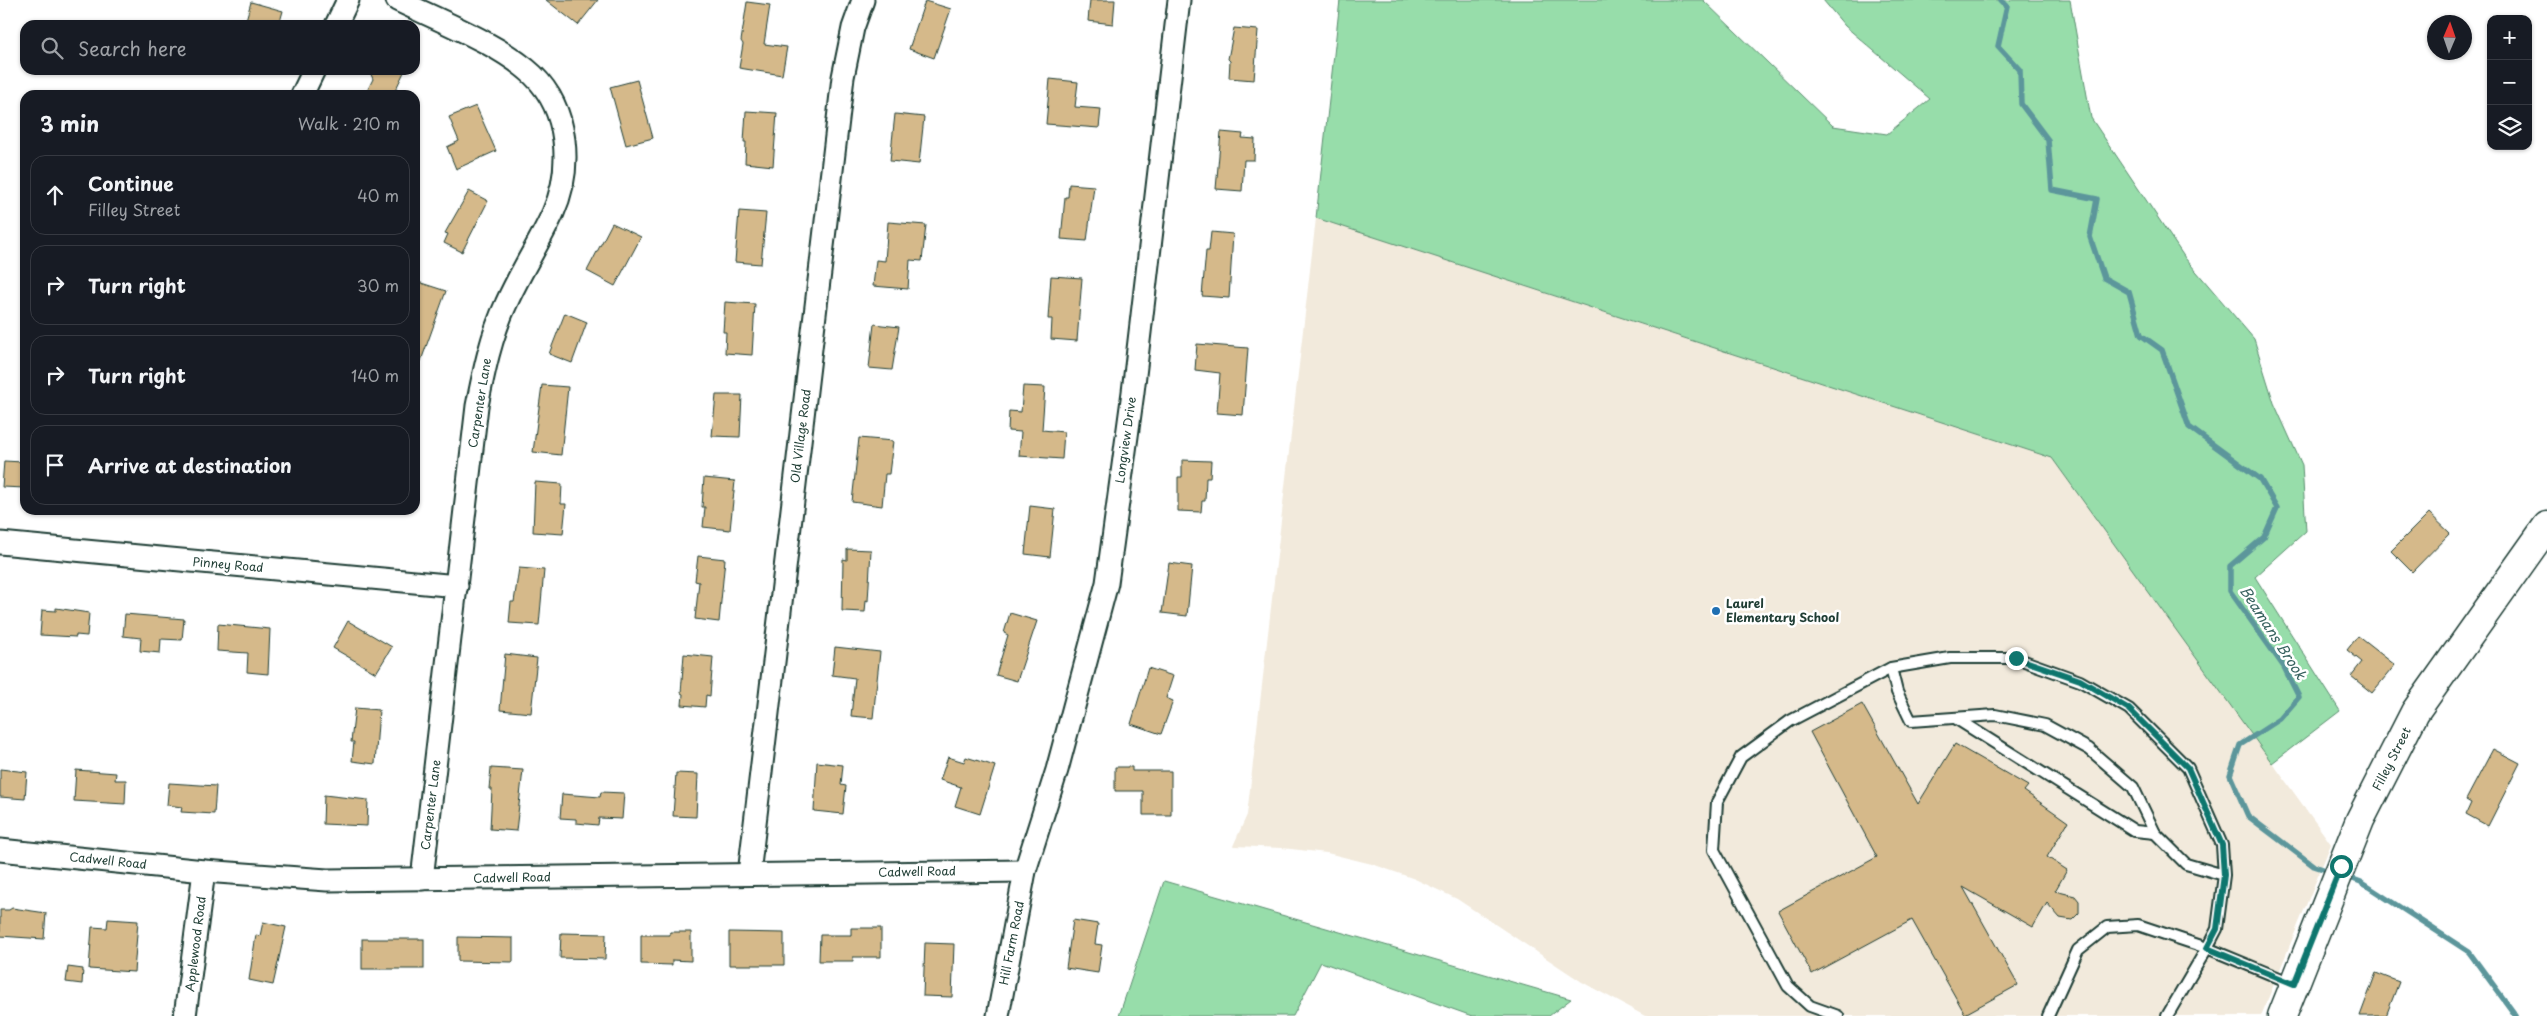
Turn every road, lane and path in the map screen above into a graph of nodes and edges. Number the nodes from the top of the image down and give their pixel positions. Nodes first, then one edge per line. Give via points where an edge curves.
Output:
1 (348, 0) edge
2 (397, 0) edge
3 (863, 0) edge
4 (1179, 0) edge
5 (338, 20) edge
6 (312, 75) edge
7 (304, 90) edge
8 (2547, 526) edge
9 (0, 543) edge
10 (457, 586) junction
11 (1891, 668) junction
12 (1955, 718) junction
13 (2155, 833) junction
14 (0, 850) edge
15 (204, 871) junction
16 (1025, 871) junction
17 (749, 874) junction
18 (2224, 875) junction
19 (422, 879) junction
20 (2207, 948) junction
21 (2294, 984) junction
22 (185, 1016) edge
23 (998, 1016) edge
24 (1838, 1016) edge
25 (2048, 1016) edge
26 (2167, 1016) edge
27 (2282, 1016) edge

1 - 5 street
2 - 10 street, Carpenter Lane via 502,52 533,75 560,116 565,139 564,172 554,211 505,304 486,359 477,406
3 - 17 street, Old Village Road via 853,28 843,77
4 - 16 street, Longview Drive via 1107,583 1057,770
6 - 7 street
8 - 21 street, Filley Street via 2415,712 2360,820
9 - 10 street, Pinney Road
10 - 19 street, Carpenter Lane
11 - 12 lane via 1897,692 1911,721
11 - 18 lane via 1950,658 2016,658 2080,680 2129,709 2188,768 2222,845
11 - 24 lane via 1790,721 1741,757 1717,802 1714,850 1788,986 1810,1006
12 - 13 lane via 2135,831
12 - 13 lane via 1995,715 2045,725 2089,749 2133,787
13 - 18 lane via 2186,864
14 - 15 street, Cadwell Road
15 - 19 street, Cadwell Road via 327,880
15 - 22 street, Applewood Road
16 - 17 street, Cadwell Road
16 - 23 street, Hill Farm Road
17 - 19 street, Cadwell Road
18 - 20 lane via 2217,929
20 - 21 lane
20 - 25 lane via 2138,925 2106,927 2078,950
20 - 26 lane
21 - 27 street, Filley Street

